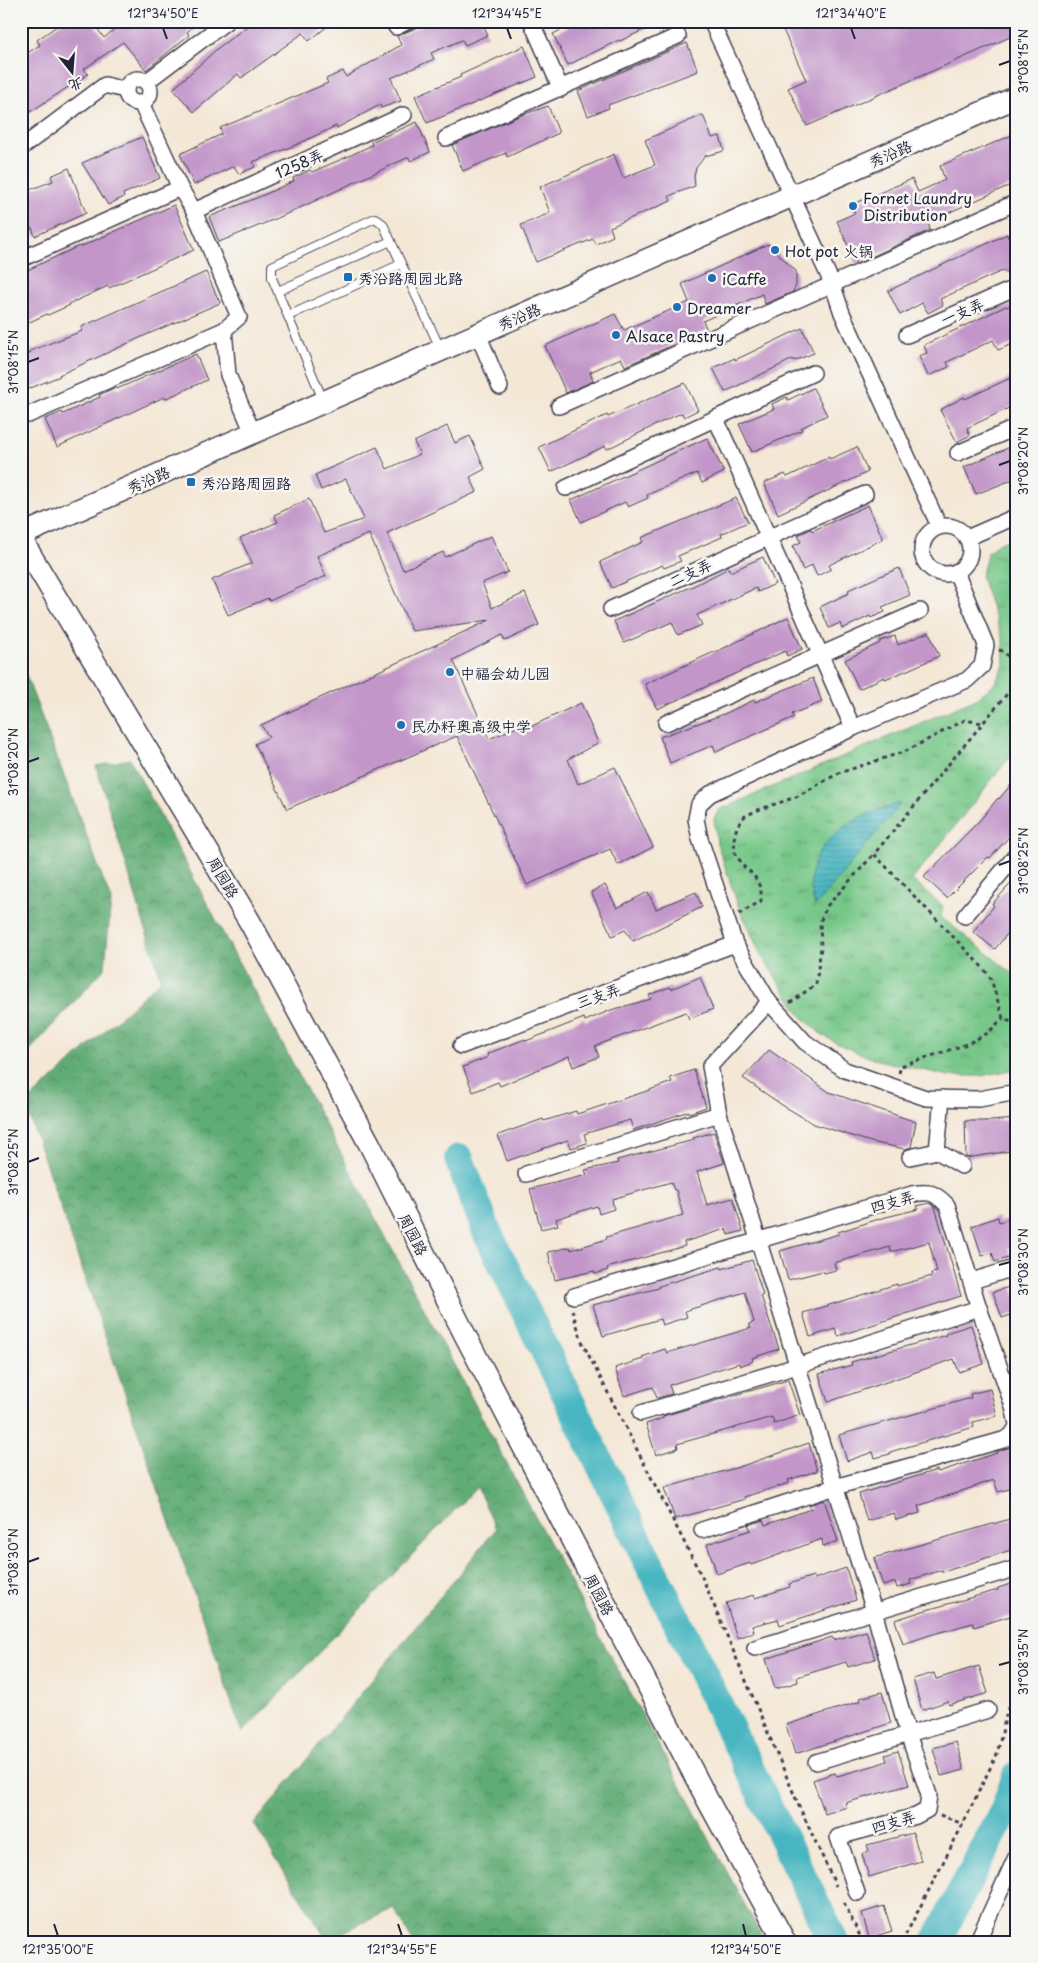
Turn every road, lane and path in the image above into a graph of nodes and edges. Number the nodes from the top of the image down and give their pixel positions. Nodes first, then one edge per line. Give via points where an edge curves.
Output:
1 (227, 21) edge
2 (531, 21) edge
3 (711, 21) edge
4 (678, 36) dead end
5 (146, 82) junction
6 (561, 89) junction
7 (125, 90) junction
8 (1017, 97) edge
9 (141, 103) junction
10 (404, 115) dead end
11 (446, 138) dead end
12 (21, 148) edge
13 (180, 188) junction
14 (790, 196) junction
15 (1017, 202) edge
16 (194, 211) junction
17 (390, 241) junction
18 (21, 259) edge
19 (401, 264) junction
20 (832, 283) junction
21 (1017, 287) edge
22 (278, 291) junction
23 (288, 316) junction
24 (224, 330) junction
25 (478, 334) junction
26 (907, 334) dead end
27 (441, 350) junction
28 (813, 373) dead end
29 (500, 386) dead end
30 (324, 402) junction
31 (559, 406) dead end
32 (28, 415) dead end
33 (716, 419) junction
34 (1017, 427) edge
35 (253, 433) junction
36 (958, 453) dead end
37 (566, 488) dead end
38 (865, 494) dead end
39 (1017, 516) edge
40 (939, 526) junction
41 (21, 535) edge
42 (770, 536) junction
43 (967, 538) junction
44 (21, 539) edge
45 (956, 572) junction
46 (611, 609) dead end
47 (920, 611) dead end
48 (986, 650) junction
49 (822, 654) junction
50 (1017, 666) edge
51 (1017, 682) edge
52 (666, 723) dead end
53 (982, 723) junction
54 (854, 728) junction
55 (874, 854) junction
56 (1017, 854) edge
57 (965, 916) dead end
58 (727, 920) junction
59 (735, 944) junction
60 (773, 1007) junction
61 (1003, 1018) junction
62 (1017, 1025) edge
63 (461, 1046) dead end
64 (895, 1087) junction
65 (1017, 1092) edge
66 (942, 1098) junction
67 (720, 1114) junction
68 (937, 1151) junction
69 (910, 1157) dead end
70 (962, 1166) dead end
71 (526, 1174) dead end
72 (758, 1240) junction
73 (1017, 1268) edge
74 (972, 1281) junction
75 (574, 1296) joint
76 (979, 1308) junction
77 (797, 1366) junction
78 (1015, 1405) edge
79 (641, 1413) dead end
80 (1017, 1425) edge
81 (835, 1487) junction
82 (702, 1530) dead end
83 (1017, 1568) edge
84 (874, 1611) junction
85 (755, 1648) dead end
86 (1017, 1684) edge
87 (988, 1710) dead end
88 (908, 1734) junction
89 (816, 1762) dead end
90 (927, 1810) junction
91 (963, 1824) junction
92 (1017, 1855) edge
93 (837, 1886) dead end
94 (857, 1893) dead end
95 (841, 1896) dead end
96 (785, 1942) edge
97 (864, 1942) edge
98 (902, 1942) edge
99 (977, 1942) edge

1 - 5 street
2 - 6 street
3 - 14 street
4 - 6 street
5 - 7 street via 133,80
5 - 9 street via 149,97
6 - 11 street
7 - 9 street via 131,102
7 - 12 street via 105,85
8 - 14 street, 秀沿路
9 - 13 street
10 - 16 street, 1258弄
13 - 16 street
13 - 18 street
14 - 20 street
14 - 25 street, 秀沿路
15 - 20 street
16 - 24 street via 239,317
17 - 19 lane
17 - 22 lane
17 - 22 lane via 383,224 374,218 272,266 272,278
19 - 23 lane
19 - 27 lane
20 - 31 street
20 - 40 street via 842,312
21 - 26 street, 一支弄
22 - 23 lane
23 - 30 lane
24 - 32 street
24 - 35 street via 228,375
25 - 27 street, 秀沿路
25 - 29 street
27 - 30 street, 秀沿路
28 - 33 street
30 - 35 street, 秀沿路
33 - 37 street
33 - 42 street
34 - 36 street
35 - 41 street, 秀沿路
38 - 42 street, 二支弄
39 - 43 street
40 - 43 street via 960,530
40 - 45 street via 928,532 923,540 921,552 924,561 938,573
42 - 46 street, 二支弄
42 - 49 street
43 - 45 street via 970,556
44 - 96 street, 周园路 via 250,922 370,1145 473,1351
45 - 48 street
47 - 49 street
48 - 50 path via 1003,652
48 - 54 street via 982,666 967,680
49 - 52 street
49 - 54 street
51 - 53 path
53 - 55 path
53 - 58 path via 965,720 906,751 839,773 796,797 745,816 736,826 735,853 754,875 761,889 761,902
54 - 58 street via 710,794 699,804 696,819 700,839
55 - 60 path via 827,906 820,922 821,947 816,984
55 - 61 path via 984,969 991,979
56 - 57 street
58 - 59 street
59 - 60 street
59 - 63 street, 三支弄
60 - 64 street via 805,1042 845,1070
60 - 67 street, 四支弄 via 710,1066
61 - 62 path
61 - 64 path via 988,1033 967,1044 901,1066
64 - 66 street via 926,1098
65 - 66 street via 979,1099
66 - 68 street
67 - 71 street
67 - 72 street, 四支弄
68 - 69 street
68 - 70 street
72 - 74 street, 四支弄 via 926,1192 936,1194 947,1205
72 - 75 street, 四支弄
72 - 77 street, 四支弄
73 - 74 street
74 - 76 street, 四支弄
75 - 93 path via 568,1301 583,1344 702,1577 799,1806
76 - 77 street
76 - 78 street, 四支弄
77 - 79 street
77 - 81 street, 四支弄
78 - 80 street, 四支弄
80 - 81 street, 四支弄 via 1011,1436 1003,1440
81 - 82 street, 四支弄
81 - 84 street, 四支弄
83 - 84 street
84 - 85 street
84 - 88 street, 四支弄
86 - 91 path via 997,1754
87 - 88 street
88 - 89 street
88 - 90 street, 四支弄 via 929,1795
90 - 91 path
90 - 94 street, 四支弄 via 916,1816 838,1837
91 - 98 path
92 - 99 street
95 - 97 path

